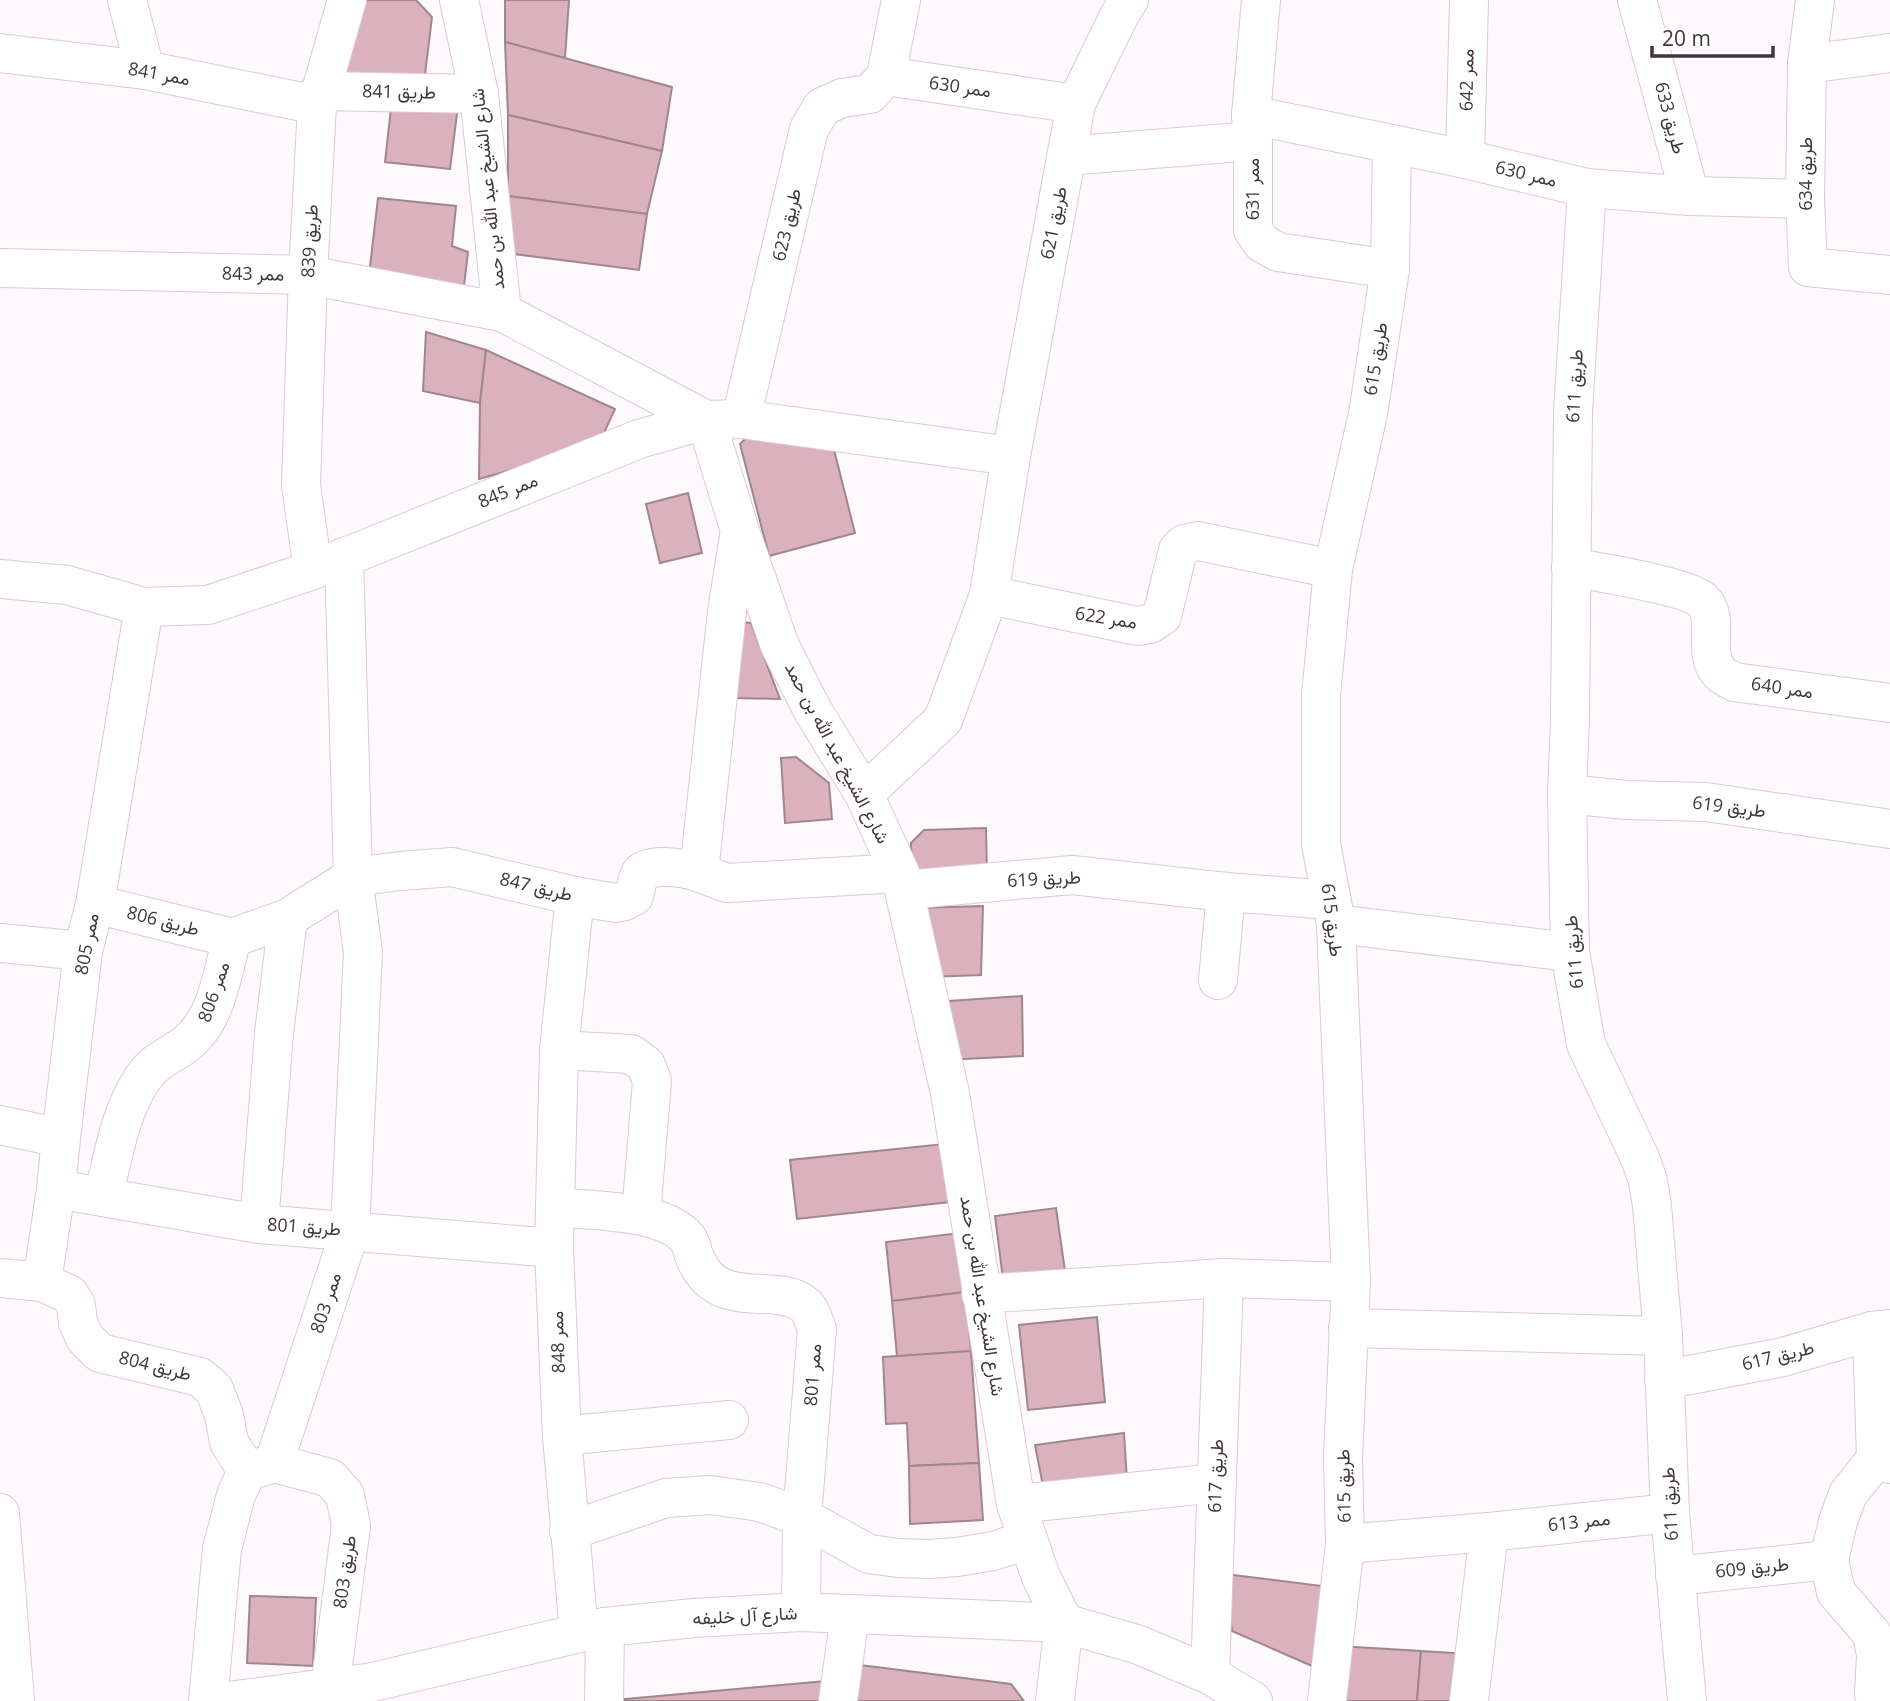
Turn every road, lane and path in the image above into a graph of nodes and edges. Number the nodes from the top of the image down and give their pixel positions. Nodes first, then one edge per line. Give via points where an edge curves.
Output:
1 (127, 0) edge
2 (347, 0) edge
3 (459, 0) edge
4 (901, 0) edge
5 (1129, 0) edge
6 (1261, 0) edge
7 (1469, 0) edge
8 (1637, 0) edge
9 (1815, 0) edge
10 (0, 53) edge
11 (1890, 53) edge
12 (1807, 64) junction
13 (145, 70) junction
14 (886, 76) junction
15 (479, 94) junction
16 (318, 98) junction
17 (1076, 104) junction
18 (1252, 128) junction
19 (1392, 144) junction
20 (1066, 156) junction
21 (1465, 159) junction
22 (1587, 188) junction
23 (1690, 196) junction
24 (1805, 199) junction
25 (0, 268) edge
26 (1390, 269) junction
27 (308, 275) junction
28 (1890, 275) edge
29 (502, 312) junction
30 (724, 419) junction
31 (1011, 456) junction
32 (740, 531) junction
33 (329, 563) junction
34 (1571, 567) junction
35 (1333, 569) junction
36 (0, 579) edge
37 (989, 595) junction
38 (144, 607) junction
39 (1890, 703) edge
40 (863, 793) junction
41 (1567, 794) junction
42 (1890, 829) edge
43 (699, 872) junction
44 (353, 877) junction
45 (902, 882) junction
46 (1226, 892) junction
47 (575, 896) junction
48 (95, 904) junction
49 (1333, 912) junction
50 (288, 918) junction
51 (232, 938) junction
52 (0, 943) edge
53 (83, 951) junction
54 (1570, 952) junction
55 (1218, 980) dead end
56 (559, 1050) junction
57 (0, 1125) edge
58 (61, 1138) junction
59 (56, 1189) junction
60 (103, 1197) junction
61 (555, 1208) junction
62 (641, 1215) junction
63 (259, 1224) junction
64 (350, 1231) junction
65 (554, 1248) junction
66 (0, 1278) edge
67 (1224, 1278) junction
68 (42, 1282) junction
69 (1351, 1282) junction
70 (981, 1294) junction
71 (1348, 1328) junction
72 (1881, 1330) edge
73 (1663, 1336) junction
74 (1664, 1380) junction
75 (729, 1420) dead end
76 (562, 1436) junction
77 (1883, 1462) edge
78 (260, 1467) junction
79 (1216, 1483) junction
80 (1016, 1504) junction
81 (0, 1513) edge
82 (1670, 1513) junction
83 (802, 1517) junction
84 (569, 1531) junction
85 (1489, 1532) junction
86 (1027, 1540) junction
87 (1345, 1544) junction
88 (1829, 1560) junction
89 (1675, 1576) junction
90 (801, 1612) junction
91 (850, 1615) junction
92 (1064, 1623) junction
93 (592, 1630) junction
94 (1210, 1675) junction
95 (330, 1688) junction
96 (374, 1691) edge
97 (1871, 1695) edge
98 (15, 1701) edge
99 (208, 1701) edge
100 (229, 1701) edge
101 (604, 1701) edge
102 (838, 1701) edge
103 (1055, 1701) edge
104 (1253, 1701) edge
105 (1327, 1701) edge
106 (1469, 1701) edge
107 (1687, 1701) edge

1 - 13 street
2 - 16 street, طريق 839
3 - 15 street, شارع الشيخ عبد الله بن حمد
4 - 14 street
5 - 17 street, طريق 621
6 - 18 street, ممر 631
7 - 21 street, ممر 642
8 - 23 street, طريق 633
9 - 12 street, طريق 634
10 - 13 street, ممر 841
11 - 12 street
12 - 24 street, طريق 634
13 - 16 street, ممر 841
14 - 17 street, ممر 630
14 - 30 street, طريق 623 via 870,94 821,107 809,130
15 - 16 street, طريق 841
15 - 29 street, شارع الشيخ عبد الله بن حمد
16 - 27 street, طريق 839
17 - 20 street, طريق 621
18 - 19 street, ممر 630
18 - 20 street, ممر 630
18 - 26 street, ممر 631 via 1253,230 1262,243 1278,251
19 - 21 street, ممر 630
19 - 26 street, طريق 615
20 - 31 street, طريق 621
21 - 22 street, ممر 630
22 - 23 street, ممر 630
22 - 34 street, طريق 611 via 1573,412
23 - 24 street, ممر 630
24 - 28 street, طريق 634 via 1808,267
25 - 27 street, ممر 843
26 - 35 street, طريق 615 via 1368,414
27 - 29 street, ممر 843
27 - 33 street, طريق 839 via 301,485
29 - 30 street, شارع الشيخ عبد الله بن حمد
30 - 31 street
30 - 32 street, شارع الشيخ عبد الله بن حمد
30 - 33 street, ممر 845 via 639,439
31 - 37 street, طريق 621
32 - 40 street, شارع الشيخ عبد الله بن حمد via 780,646
32 - 43 street
33 - 38 street, ممر 845 via 208,605
33 - 44 street, ممر 803
34 - 39 street, ممر 640 via 1686,591 1703,601 1710,616 1712,659 1720,674 1734,681
34 - 41 street, طريق 611
35 - 37 street, ممر 622 via 1198,541 1184,544 1178,550 1162,615 1137,626
35 - 49 street, طريق 615 via 1321,696 1321,844
36 - 38 street, ممر 845 via 67,585
37 - 40 street, طريق 621 via 943,720
38 - 48 street, ممر 805
40 - 45 street, شارع الشيخ عبد الله بن حمد
41 - 42 street, طريق 619 via 1706,802
41 - 54 street, طريق 611
43 - 45 street, طريق 847 via 727,883
43 - 47 street, طريق 847 via 647,867 634,896 625,901
44 - 47 street, طريق 847 via 452,867
44 - 50 street, ممر 806
44 - 64 street, ممر 803 via 363,952
45 - 46 street, طريق 619 via 1072,875
45 - 70 street, شارع الشيخ عبد الله بن حمد via 950,1093
46 - 49 street, طريق 619
46 - 55 street
47 - 56 street, ممر 848
48 - 51 street, طريق 806
48 - 53 street, ممر 805
49 - 54 street, طريق 619
49 - 69 street, طريق 615
50 - 51 street, ممر 806
50 - 63 street
51 - 60 street, ممر 806 via 203,1028 186,1045 158,1061 128,1102
52 - 53 street
53 - 58 street, ممر 805
54 - 73 street, طريق 611 via 1586,1044 1648,1181
56 - 61 street, ممر 848
56 - 62 street via 631,1054 646,1065 652,1081
57 - 58 street
58 - 59 street, ممر 805
59 - 60 street, طريق 801
59 - 68 street, ممر 805
60 - 63 street, طريق 801
61 - 62 street, ممر 801
61 - 65 street, ممر 848
62 - 83 street, ممر 801 via 671,1225 689,1239 706,1279 724,1289 748,1295 789,1295 807,1306 817,1329
63 - 64 street, طريق 801
64 - 65 street, طريق 801
64 - 78 street, ممر 803
65 - 76 street, ممر 848
66 - 68 street
67 - 69 street
67 - 70 street
67 - 79 street, طريق 617
68 - 78 street, طريق 804 via 69,1294 85,1338 100,1353 200,1377 214,1389 229,1442
69 - 71 street, طريق 615
70 - 80 street, شارع الشيخ عبد الله بن حمد
71 - 73 street
71 - 87 street, طريق 615
72 - 74 street, طريق 617 via 1783,1357
72 - 77 street
73 - 74 street, طريق 611
74 - 82 street, طريق 611
75 - 76 street
76 - 84 street, ممر 848
77 - 88 street via 1848,1494
78 - 95 street, طريق 803 via 330,1478 345,1495 351,1526
78 - 99 street, ممر 803 via 236,1495 222,1549
79 - 80 street
79 - 94 street, طريق 617
80 - 86 street, شارع الشيخ عبد الله بن حمد
81 - 98 street
82 - 85 street, ممر 613
82 - 89 street, طريق 611
83 - 84 street via 760,1502 710,1495 666,1498
83 - 86 street via 869,1554 898,1558 957,1557
83 - 90 street, ممر 801
84 - 93 street, ممر 848
85 - 87 street, ممر 613
85 - 106 street
86 - 92 street, شارع الشيخ عبد الله بن حمد
87 - 105 street, طريق 615
88 - 89 street, طريق 609
88 - 97 street via 1836,1592 1872,1633 1876,1655
89 - 107 street, طريق 611
90 - 91 street, شارع آل خليفه
90 - 93 street, شارع آل خليفه
91 - 92 street, شارع آل خليفه
91 - 102 street
92 - 94 street, شارع آل خليفه via 1139,1645
92 - 103 street
93 - 96 street, شارع آل خليفه
93 - 101 street, ممر 848
94 - 104 street, شارع آل خليفه
95 - 96 street, شارع آل خليفه
95 - 100 street, شارع آل خليفه

